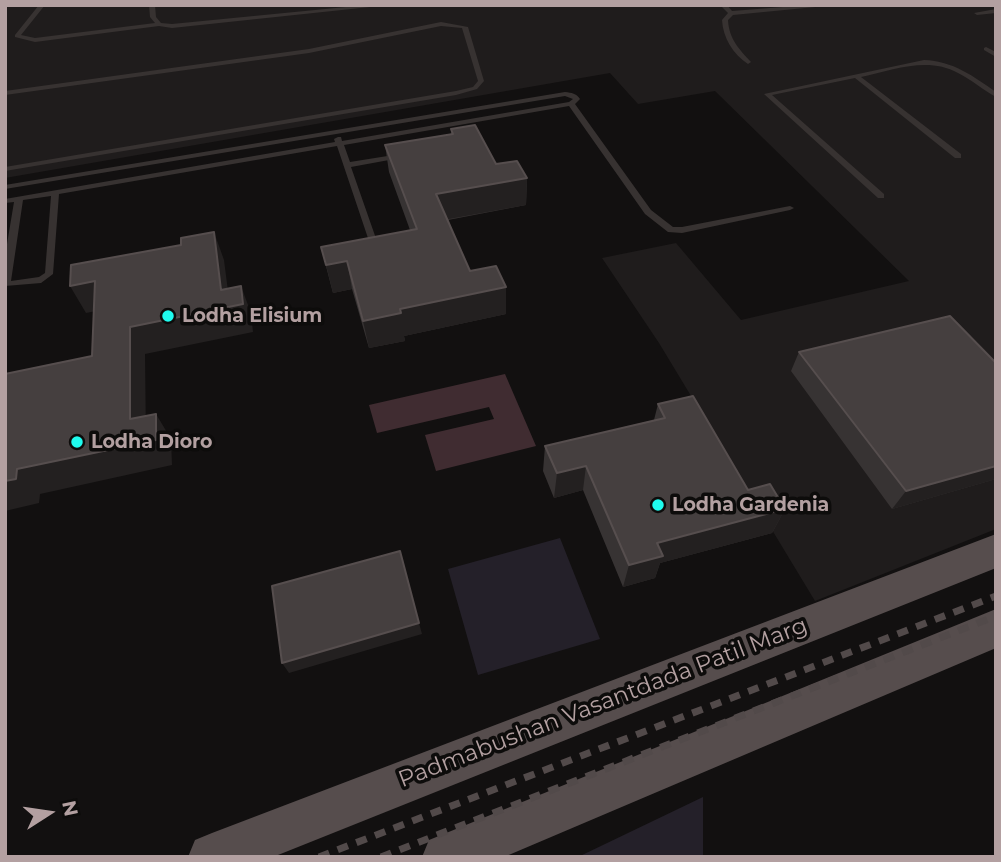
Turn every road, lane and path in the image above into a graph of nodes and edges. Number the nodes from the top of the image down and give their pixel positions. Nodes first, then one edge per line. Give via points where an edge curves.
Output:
1 (42, 5) edge
2 (152, 5) edge
3 (386, 5) edge
4 (723, 5) edge
5 (833, 5) edge
6 (996, 11) edge
7 (731, 13) junction
8 (977, 13) dead end
9 (159, 24) junction
10 (18, 32) junction
11 (5, 34) edge
12 (986, 49) dead end
13 (996, 55) edge
14 (748, 62) dead end
15 (856, 76) junction
16 (5, 93) edge
17 (996, 95) edge
18 (571, 104) junction
19 (336, 132) junction
20 (340, 144) junction
21 (407, 155) edge
22 (958, 156) dead end
23 (347, 165) junction
24 (5, 169) edge
25 (47, 180) junction
26 (5, 187) edge
27 (55, 192) junction
28 (44, 194) junction
29 (881, 196) dead end
30 (19, 198) junction
31 (5, 201) edge
32 (790, 208) dead end
33 (378, 256) edge
34 (996, 551) edge
35 (996, 628) edge
36 (212, 857) edge
37 (446, 857) edge

1 - 10 lane
2 - 9 lane via 153,18
3 - 9 lane
4 - 7 lane
5 - 7 lane
6 - 8 lane
7 - 14 lane via 725,30 732,47
9 - 10 lane via 35,40 17,36
10 - 11 lane
12 - 13 lane
15 - 17 lane via 940,62
15 - 22 lane
15 - 29 lane via 767,94
16 - 24 lane via 309,51 441,24 465,27 481,81 475,88 456,93
18 - 19 lane via 577,99 565,94
18 - 20 lane
18 - 32 lane via 648,212 671,230
19 - 20 lane
19 - 25 lane
20 - 23 lane
20 - 27 lane
21 - 23 lane
23 - 33 lane
25 - 26 lane
25 - 28 lane
27 - 28 lane
27 - 30 lane via 49,274 41,280 7,284
28 - 30 lane
30 - 31 lane
34 - 36 main road, Padmabushan Vasantdada Patil Marg
35 - 37 main road

